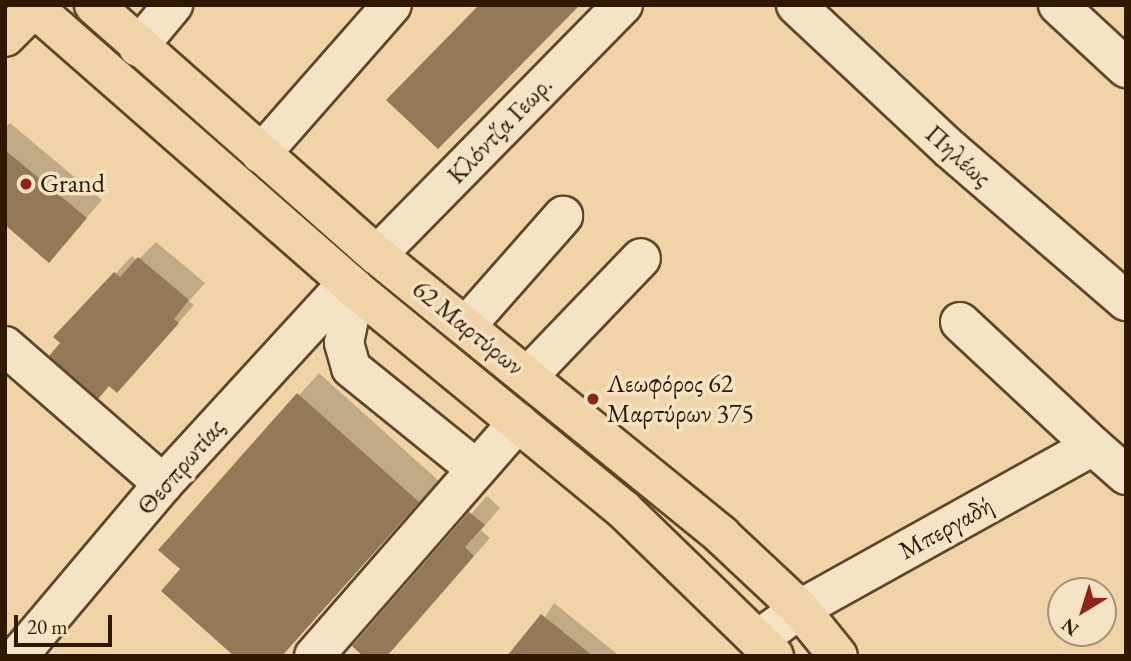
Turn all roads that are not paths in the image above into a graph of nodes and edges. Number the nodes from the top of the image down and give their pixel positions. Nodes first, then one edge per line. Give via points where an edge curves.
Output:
1 (93, 5) edge
2 (173, 5) edge
3 (392, 5) edge
4 (623, 5) edge
5 (796, 5) edge
6 (1058, 5) edge
7 (34, 6) edge
8 (5, 37) edge
9 (138, 47) junction
10 (1126, 68) edge
11 (261, 154) junction
12 (563, 216) dead end
13 (377, 255) junction
14 (641, 258) dead end
15 (351, 286) junction
16 (1126, 301) edge
17 (960, 321) dead end
18 (466, 326) junction
19 (5, 346) edge
20 (528, 376) junction
21 (518, 422) junction
22 (1093, 446) junction
23 (476, 469) junction
24 (1126, 475) edge
25 (163, 484) junction
26 (800, 609) junction
27 (767, 647) edge
28 (18, 656) edge
29 (314, 656) edge
30 (838, 656) edge

1 - 9 main road, 62 Μαρτύρων
2 - 9 street
3 - 11 street
4 - 13 street, Κλόντζα Γεωρ.
5 - 16 street, Πηλέως via 960,159
6 - 10 street
7 - 8 main road
7 - 15 main road, 62 Μαρτύρων
9 - 11 main road, 62 Μαρτύρων
11 - 13 main road, 62 Μαρτύρων
12 - 18 street
13 - 18 main road, 62 Μαρτύρων
14 - 20 street
15 - 21 main road, 62 Μαρτύρων
15 - 23 street via 344,343 351,368
15 - 25 street, Θεσπρωτίας
17 - 22 street
18 - 20 main road, 62 Μαρτύρων
19 - 25 street
20 - 26 main road, 62 Μαρτύρων via 711,527
21 - 23 street
21 - 27 main road, 62 Μαρτύρων via 624,510
22 - 24 street
22 - 26 street, Μπεργαδή
23 - 29 street
25 - 28 street, Θεσπρωτίας
26 - 27 street, Μπεργαδή
26 - 30 main road, 62 Μαρτύρων

